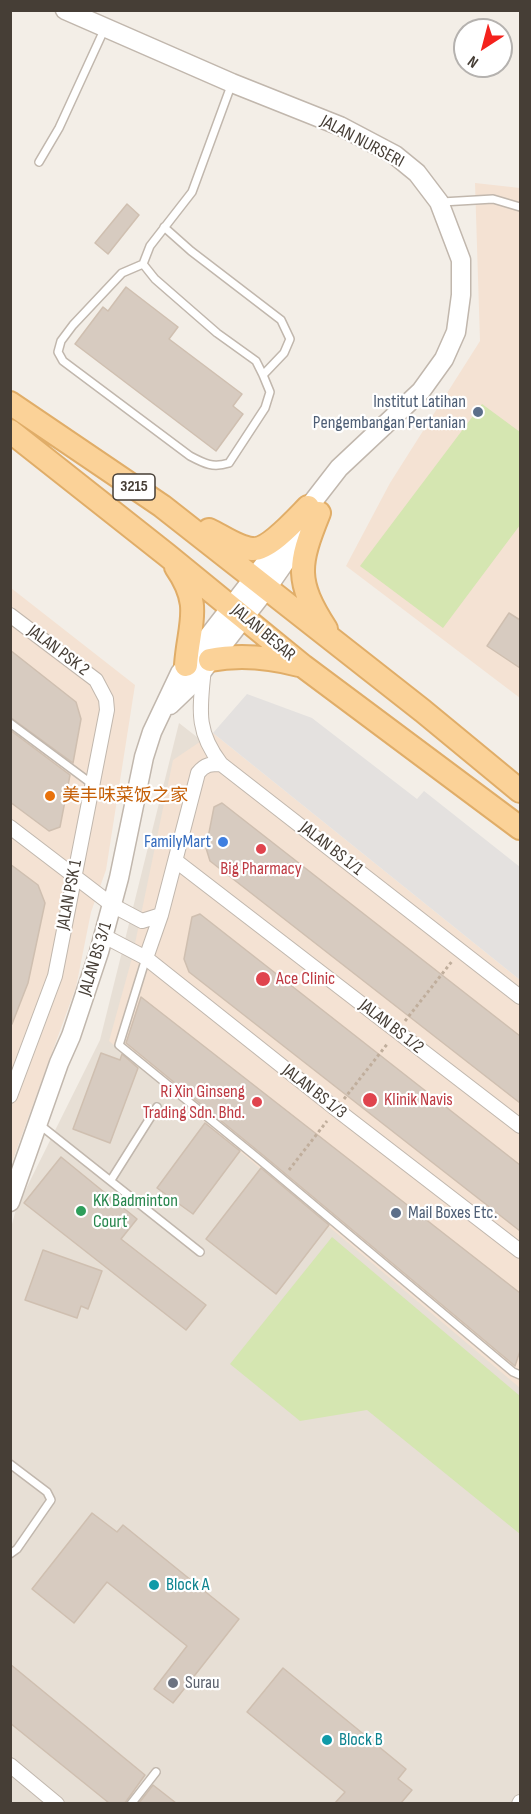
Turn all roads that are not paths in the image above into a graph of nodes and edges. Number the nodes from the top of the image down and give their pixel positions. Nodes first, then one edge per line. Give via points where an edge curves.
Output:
1 (65, 10) edge
2 (105, 28) junction
3 (232, 83) junction
4 (39, 162) dead end
5 (439, 202) junction
6 (520, 207) edge
7 (164, 227) junction
8 (143, 264) junction
9 (263, 375) junction
10 (10, 403) edge
11 (10, 431) edge
12 (162, 506) junction
13 (314, 510) junction
14 (167, 555) junction
15 (260, 582) junction
16 (237, 611) junction
17 (10, 615) edge
18 (336, 644) junction
19 (200, 665) junction
20 (303, 666) junction
21 (102, 689) joint
22 (10, 723) edge
23 (221, 764) junction
24 (92, 784) junction
25 (520, 791) edge
26 (10, 827) edge
27 (520, 828) edge
28 (176, 861) junction
29 (73, 876) junction
30 (112, 905) junction
31 (161, 915) junction
32 (104, 936) junction
33 (146, 958) junction
34 (520, 997) edge
35 (12, 1088) edge
36 (157, 1107) dead end
37 (39, 1124) junction
38 (520, 1126) edge
39 (111, 1180) junction
40 (10, 1202) edge
41 (520, 1251) edge
42 (200, 1252) dead end
43 (520, 1375) edge
44 (10, 1464) edge
45 (10, 1554) edge
46 (10, 1765) edge
47 (156, 1772) dead end
48 (57, 1803) edge
49 (131, 1803) edge

1 - 2 street, JALAN NURSERI
2 - 3 street, JALAN NURSERI
2 - 4 lane
3 - 5 street, JALAN NURSERI via 340,126 395,155 417,173
3 - 7 lane via 192,192
5 - 6 lane via 494,199
5 - 13 street, JALAN NURSERI via 461,260 456,332 444,359 421,391 339,468
7 - 8 lane
7 - 9 lane via 281,321 290,339 284,353
8 - 9 lane via 154,279 256,361
8 - 9 lane via 122,273 74,325 61,341 58,352 63,361 190,456 207,466 218,467 234,458 265,408 270,392
10 - 12 main road, JALAN BESAR / 3215
11 - 14 main road, JALAN BESAR / 3215
12 - 13 main road via 255,550
12 - 15 main road, JALAN BESAR / 3215
13 - 15 street, JALAN NURSERI
13 - 18 main road via 302,574 311,606
14 - 16 main road, JALAN BESAR / 3215
14 - 19 main road via 190,591 193,607 188,643
15 - 16 street, JALAN BS 3/1
15 - 18 main road, JALAN BESAR / 3215
16 - 19 street, JALAN BS 3/1
16 - 19 street, JALAN BS 3/1
16 - 20 main road, JALAN BESAR / 3215
17 - 21 street, JALAN PSK 2 via 88,673
18 - 25 main road, JALAN BESAR / 3215
19 - 20 main road via 244,655
19 - 23 street, JALAN BS 1/1 via 201,725
19 - 30 street, JALAN BS 3/1 via 180,673 152,732
20 - 27 main road, JALAN BESAR / 3215
21 - 24 street, JALAN PSK 1 via 107,710
22 - 24 lane
23 - 28 street via 208,764 198,773
23 - 34 street, JALAN BS 1/1
24 - 29 street, JALAN PSK 1
26 - 29 street
28 - 31 street
28 - 38 street, JALAN BS 1/2
29 - 30 street
29 - 35 street, JALAN PSK 1 via 55,976
30 - 31 street via 142,921
30 - 32 street, JALAN BS 3/1
31 - 33 street
32 - 33 street, JALAN BS 1/3
32 - 37 street, JALAN BS 3/1
33 - 41 street, JALAN BS 1/3
33 - 43 lane via 119,1045
36 - 39 lane
37 - 39 lane
37 - 40 street, JALAN BS 3/1
39 - 42 lane
44 - 45 lane via 47,1492 51,1500
46 - 48 street
47 - 49 lane

